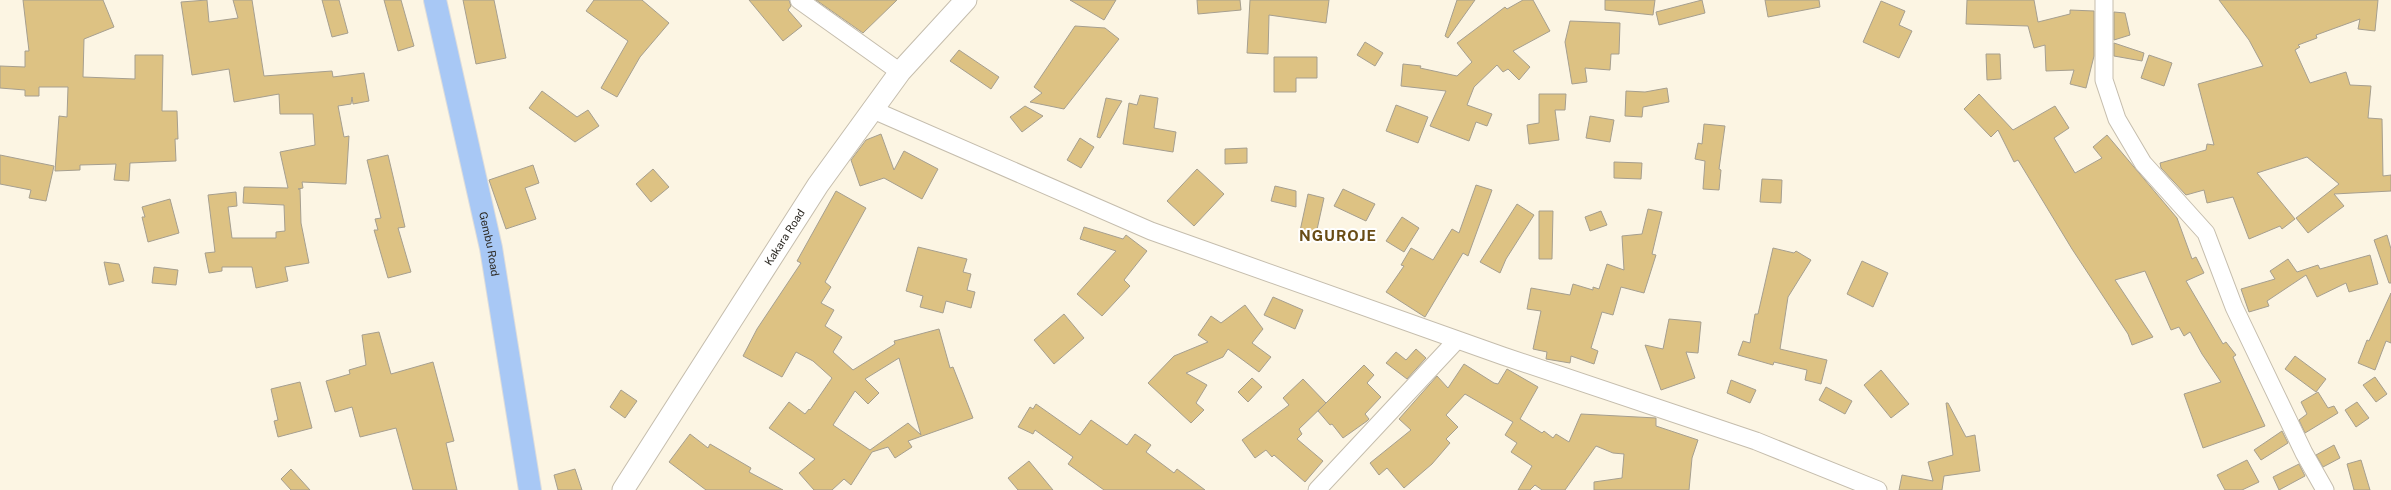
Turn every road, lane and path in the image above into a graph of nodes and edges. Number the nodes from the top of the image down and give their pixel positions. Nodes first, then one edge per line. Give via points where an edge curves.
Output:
1 (435, 0) edge
2 (799, 0) edge
3 (966, 0) edge
4 (2104, 0) edge
5 (900, 72) junction
6 (871, 109) junction
7 (1457, 340) junction
8 (530, 490) edge
9 (623, 490) edge
10 (1317, 490) edge
11 (1878, 490) edge
12 (2325, 490) edge

1 - 8 main road, Gembu Road via 491,248
2 - 5 street
3 - 5 street, Kakara Road
4 - 12 street via 2104,80 2116,118 2143,163 2206,233 2234,306 2304,453
5 - 6 street, Kakara Road
6 - 7 street via 1151,231
6 - 9 street, Kakara Road via 818,185
7 - 10 street
7 - 11 street via 1756,441

